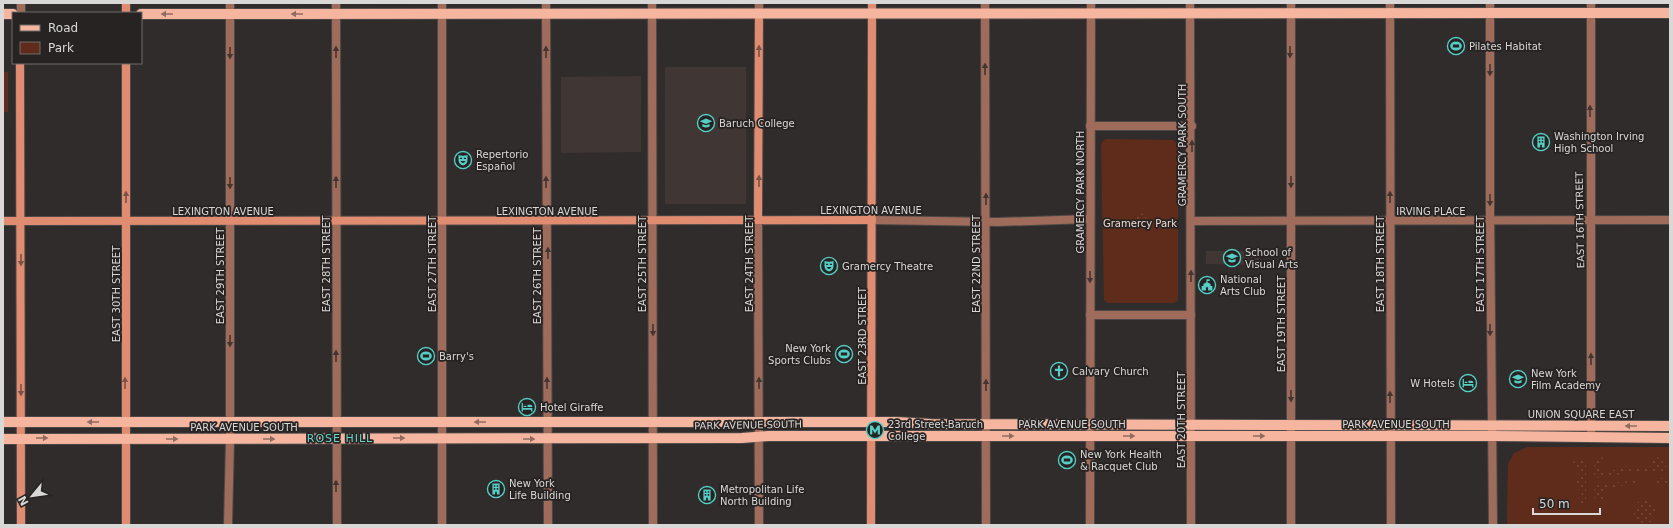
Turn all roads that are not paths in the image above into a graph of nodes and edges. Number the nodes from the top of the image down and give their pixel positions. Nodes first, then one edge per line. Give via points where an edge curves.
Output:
1 (230, 3) edge
2 (336, 3) edge
3 (442, 3) edge
4 (546, 3) edge
5 (652, 8) edge
6 (759, 8) edge
7 (872, 8) edge
8 (985, 8) edge
9 (1090, 8) edge
10 (1190, 8) edge
11 (1291, 8) edge
12 (1390, 8) edge
13 (1490, 8) edge
14 (1590, 8) edge
15 (1670, 13) edge
16 (142, 14) edge
17 (230, 14) junction
18 (336, 14) junction
19 (442, 14) junction
20 (546, 14) junction
21 (20, 64) edge
22 (126, 64) edge
23 (1090, 126) junction
24 (1192, 126) junction
25 (1090, 219) junction
26 (442, 220) junction
27 (758, 220) junction
28 (872, 220) junction
29 (1291, 220) junction
30 (1390, 220) junction
31 (1590, 220) junction
32 (1670, 220) edge
33 (3, 221) edge
34 (21, 221) junction
35 (126, 221) junction
36 (230, 221) junction
37 (336, 221) junction
38 (547, 221) junction
39 (652, 221) junction
40 (986, 221) junction
41 (1192, 221) junction
42 (1490, 221) junction
43 (1090, 315) junction
44 (1192, 315) junction
45 (3, 422) edge
46 (21, 422) junction
47 (125, 422) junction
48 (230, 422) junction
49 (336, 422) junction
50 (442, 422) junction
51 (547, 422) junction
52 (653, 422) junction
53 (760, 422) junction
54 (872, 422) junction
55 (986, 424) junction
56 (1291, 424) junction
57 (1090, 425) junction
58 (1191, 425) junction
59 (1390, 425) junction
60 (1492, 425) junction
61 (1590, 426) junction
62 (1670, 426) edge
63 (871, 436) junction
64 (986, 436) junction
65 (1090, 436) junction
66 (1192, 436) junction
67 (1291, 436) junction
68 (1390, 436) junction
69 (1493, 436) junction
70 (760, 437) junction
71 (1591, 437) junction
72 (21, 438) junction
73 (126, 438) junction
74 (336, 438) junction
75 (442, 438) junction
76 (547, 438) junction
77 (653, 438) junction
78 (1670, 438) edge
79 (3, 439) edge
80 (230, 439) junction
81 (22, 525) edge
82 (126, 525) edge
83 (228, 525) edge
84 (336, 525) edge
85 (442, 525) edge
86 (548, 525) edge
87 (653, 525) edge
88 (759, 525) edge
89 (871, 525) edge
90 (986, 525) edge
91 (1090, 525) edge
92 (1191, 525) edge
93 (1291, 525) edge
94 (1391, 525) edge
95 (1493, 525) edge

1 - 17 street, EAST 29TH STREET
2 - 18 street, EAST 28TH STREET
3 - 19 street, EAST 27TH STREET
4 - 20 street, EAST 26TH STREET
5 - 6 main road
5 - 20 main road
5 - 39 street, EAST 25TH STREET
6 - 7 main road
27 -> 6 main road, EAST 24TH STREET
7 - 8 main road
7 - 28 main road, EAST 23RD STREET
8 - 9 main road
40 -> 8 street, EAST 22ND STREET
9 - 10 main road
9 - 23 street, GRAMERCY PARK NORTH
10 - 11 main road
10 - 24 street, GRAMERCY PARK SOUTH
11 - 12 main road
11 -> 29 street, EAST 19TH STREET
12 - 13 main road
30 -> 12 street, EAST 18TH STREET
13 - 14 main road
13 -> 42 street, EAST 17TH STREET
14 - 15 main road
31 -> 14 street, EAST 16TH STREET
17 -> 16 main road
18 -> 17 main road
17 -> 36 street, EAST 29TH STREET
18 - 19 main road
37 -> 18 street, EAST 28TH STREET
19 - 20 main road
19 - 26 street, EAST 27TH STREET
38 -> 20 street, EAST 26TH STREET
21 - 34 main road
35 -> 22 main road, EAST 30TH STREET
23 - 24 street
23 - 25 street, GRAMERCY PARK NORTH
41 -> 24 street, GRAMERCY PARK SOUTH
25 - 40 street, LEXINGTON AVENUE
25 -> 43 street, GRAMERCY PARK NORTH
26 - 37 main road, LEXINGTON AVENUE
26 - 38 main road, LEXINGTON AVENUE
26 - 50 street, EAST 27TH STREET
27 - 28 main road, LEXINGTON AVENUE
27 - 39 main road, LEXINGTON AVENUE
53 -> 27 street, EAST 24TH STREET
28 - 40 street, LEXINGTON AVENUE
28 - 54 main road, EAST 23RD STREET
29 - 30 street, IRVING PLACE
29 - 41 street, IRVING PLACE
29 -> 56 street, EAST 19TH STREET
30 - 42 street, IRVING PLACE
59 -> 30 street, EAST 18TH STREET
31 - 32 street, IRVING PLACE
31 - 42 street, IRVING PLACE
61 -> 31 street, EAST 16TH STREET
33 - 34 main road, LEXINGTON AVENUE
34 - 35 main road, LEXINGTON AVENUE
34 -> 46 main road
35 - 36 main road, LEXINGTON AVENUE
47 -> 35 main road, EAST 30TH STREET
36 - 37 main road, LEXINGTON AVENUE
36 -> 48 street, EAST 29TH STREET
49 -> 37 street, EAST 28TH STREET
38 - 39 main road, LEXINGTON AVENUE
51 -> 38 street, EAST 26TH STREET
39 -> 52 street, EAST 25TH STREET
55 -> 40 street, EAST 22ND STREET
44 -> 41 street, GRAMERCY PARK SOUTH
42 -> 60 street, EAST 17TH STREET
43 - 44 street
43 - 57 street, GRAMERCY PARK NORTH
44 - 58 street, EAST 20TH STREET
45 - 46 main road, PARK AVENUE SOUTH
47 -> 46 main road, PARK AVENUE SOUTH
46 - 72 main road
47 - 48 main road, PARK AVENUE SOUTH
47 - 73 main road, EAST 30TH STREET
48 - 49 main road, PARK AVENUE SOUTH
48 - 80 street, EAST 29TH STREET
49 - 50 main road, PARK AVENUE SOUTH
49 - 74 street, EAST 28TH STREET
51 -> 50 main road, PARK AVENUE SOUTH
50 - 75 street, EAST 27TH STREET
51 - 52 main road, PARK AVENUE SOUTH
51 - 76 street, EAST 26TH STREET
52 - 53 main road, PARK AVENUE SOUTH
52 - 77 street, EAST 25TH STREET
53 - 54 main road, PARK AVENUE SOUTH
53 - 70 street, EAST 24TH STREET
54 - 55 main road, PARK AVENUE SOUTH
54 - 63 main road, EAST 23RD STREET
55 - 57 main road, PARK AVENUE SOUTH
55 - 64 street, EAST 22ND STREET
56 - 58 main road, PARK AVENUE SOUTH
56 - 59 main road, PARK AVENUE SOUTH
56 - 67 street, EAST 19TH STREET
57 - 58 main road, PARK AVENUE SOUTH
57 - 65 street, GRAMERCY PARK NORTH
58 - 66 street, EAST 20TH STREET
59 - 60 main road, PARK AVENUE SOUTH
59 - 68 street, EAST 18TH STREET
60 - 61 main road, UNION SQUARE EAST
60 - 69 street, EAST 17TH STREET
62 -> 61 main road, UNION SQUARE EAST
61 - 71 street, EAST 16TH STREET
63 - 64 main road, PARK AVENUE SOUTH
63 - 70 main road, PARK AVENUE SOUTH
63 - 89 main road, EAST 23RD STREET
64 -> 65 main road, PARK AVENUE SOUTH
64 - 90 street, EAST 22ND STREET
65 -> 66 main road, PARK AVENUE SOUTH
65 - 91 street, GRAMERCY PARK NORTH
66 -> 67 main road, PARK AVENUE SOUTH
66 - 92 street, EAST 20TH STREET
67 - 68 main road, PARK AVENUE SOUTH
67 - 93 street, EAST 19TH STREET
68 - 69 main road, PARK AVENUE SOUTH
68 - 94 street, EAST 18TH STREET
69 - 71 main road
69 - 95 street, EAST 17TH STREET
70 - 77 main road, PARK AVENUE SOUTH
70 - 88 street, EAST 24TH STREET
71 - 78 main road
72 -> 73 main road, PARK AVENUE SOUTH
72 - 79 main road, PARK AVENUE SOUTH
72 - 81 main road
73 -> 80 main road, PARK AVENUE SOUTH
73 - 82 main road, EAST 30TH STREET
74 -> 75 main road, PARK AVENUE SOUTH
80 -> 74 main road, PARK AVENUE SOUTH
84 -> 74 street, EAST 28TH STREET
75 -> 76 main road, PARK AVENUE SOUTH
75 - 85 street, EAST 27TH STREET
76 - 77 main road, PARK AVENUE SOUTH
76 - 86 street, EAST 26TH STREET
77 - 87 street, EAST 25TH STREET
80 - 83 street, EAST 29TH STREET

